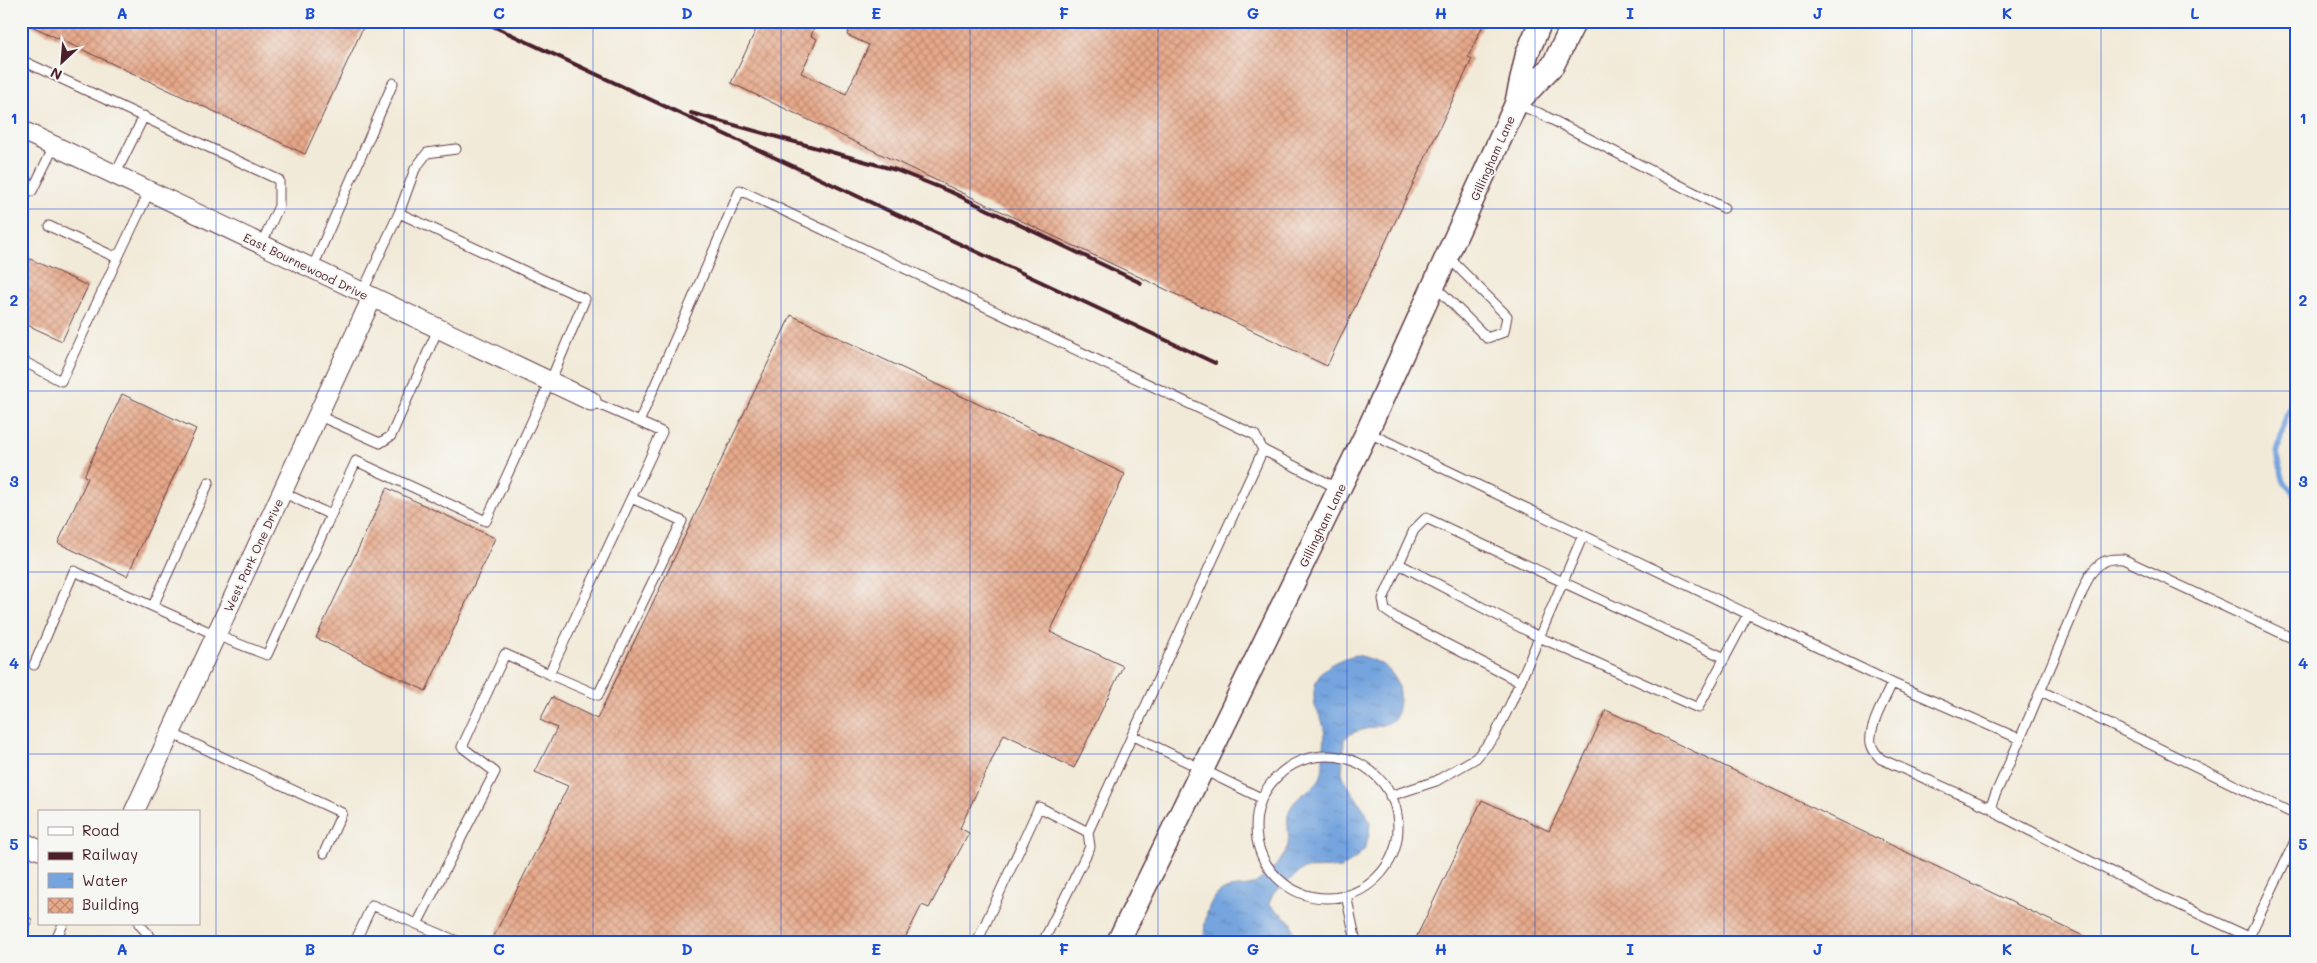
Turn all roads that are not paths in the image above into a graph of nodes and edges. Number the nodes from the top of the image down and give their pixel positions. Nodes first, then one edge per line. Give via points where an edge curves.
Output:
1 (1542, 21) edge
2 (1575, 21) edge
3 (21, 60) edge
4 (393, 83) dead end
5 (1516, 104) junction
6 (144, 116) junction
7 (21, 130) edge
8 (54, 146) junction
9 (456, 149) dead end
10 (115, 175) junction
11 (21, 186) edge
12 (149, 192) junction
13 (1724, 208) dead end
14 (399, 213) junction
15 (49, 226) dead end
16 (261, 245) junction
17 (120, 253) junction
18 (1448, 256) junction
19 (312, 269) junction
20 (1434, 285) junction
21 (367, 295) junction
22 (438, 329) junction
23 (21, 360) edge
24 (550, 382) junction
25 (591, 401) joint
26 (317, 416) junction
27 (639, 422) junction
28 (1367, 432) junction
29 (1262, 450) junction
30 (209, 482) dead end
31 (1339, 489) junction
32 (282, 492) junction
33 (631, 498) junction
34 (331, 515) junction
35 (1583, 535) junction
36 (1398, 564) junction
37 (1562, 583) junction
38 (153, 606) junction
39 (1748, 614) junction
40 (216, 635) junction
41 (1539, 637) junction
42 (2296, 640) edge
43 (1725, 658) junction
44 (34, 665) dead end
45 (549, 674) junction
46 (1520, 682) junction
47 (1892, 683) junction
48 (2041, 691) junction
49 (171, 733) junction
50 (1132, 735) junction
51 (2020, 739) junction
52 (1202, 770) junction
53 (1390, 796) junction
54 (1261, 798) junction
55 (1993, 809) junction
56 (135, 810) edge
57 (2296, 815) edge
58 (1088, 832) junction
59 (2296, 839) edge
60 (21, 841) edge
61 (38, 850) edge
62 (324, 852) dead end
63 (1346, 895) junction
64 (417, 924) junction
65 (62, 926) edge
66 (141, 926) edge
67 (2248, 939) edge
68 (55, 942) edge
69 (155, 942) edge
70 (356, 942) edge
71 (459, 942) edge
72 (978, 942) edge
73 (1043, 942) edge
74 (1118, 942) edge
75 (1356, 942) edge

1 - 5 street, Gillingham Lane via 1527,54
2 - 5 street, Gillingham Lane via 1553,65
3 - 6 lane
4 - 19 lane
5 - 13 lane
5 - 18 street, Gillingham Lane
6 - 10 lane
6 - 16 lane via 279,180 279,206
7 - 8 street, East Bournewood Drive
8 - 10 street, East Bournewood Drive
8 - 11 lane via 32,191
9 - 14 lane via 427,154 415,169
10 - 12 street, East Bournewood Drive
12 - 16 street, East Bournewood Drive
12 - 17 lane
14 - 21 lane
14 - 24 lane via 585,299
15 - 17 lane via 112,256
16 - 19 street, East Bournewood Drive
17 - 23 lane via 61,380
18 - 20 street, Gillingham Lane
18 - 20 lane via 1507,316 1504,332 1487,338
19 - 21 street, East Bournewood Drive
20 - 28 street, Gillingham Lane
21 - 22 street, East Bournewood Drive
21 - 26 street, West Park One Drive
22 - 24 street, East Bournewood Drive
22 - 26 lane via 391,436 380,443
24 - 25 street, East Bournewood Drive
24 - 34 lane via 486,522 356,461
25 - 27 lane
26 - 32 street, West Park One Drive
27 - 29 lane via 740,190 1255,435
27 - 33 lane via 662,432
28 - 31 street, Gillingham Lane
28 - 35 lane
29 - 31 lane
29 - 50 lane
30 - 38 lane
31 - 52 street, Gillingham Lane
32 - 34 lane
32 - 40 street, West Park One Drive
33 - 45 lane
33 - 45 lane via 682,521 598,695
34 - 40 lane via 267,655
35 - 37 lane
35 - 39 lane
36 - 37 lane via 1414,530 1426,518
36 - 41 lane
36 - 46 lane via 1383,599 1385,610
37 - 41 lane
37 - 43 lane
38 - 40 lane
38 - 44 lane via 74,571
39 - 43 lane
39 - 47 lane
40 - 49 street, West Park One Drive
41 - 43 lane via 1698,708
41 - 46 lane
42 - 48 lane via 2123,559 2107,559 2096,565 2089,576
45 - 64 lane via 504,654 462,747 495,772
46 - 53 lane via 1494,737 1476,758 1436,781
47 - 51 lane
47 - 55 lane via 1872,730 1874,752 1881,759
48 - 51 lane
48 - 57 lane
49 - 56 street, West Park One Drive
49 - 62 lane via 342,813
50 - 52 lane
50 - 58 lane
51 - 55 lane via 1992,802
52 - 54 lane
52 - 74 street, Gillingham Lane
53 - 54 lane via 1382,782 1364,766 1341,757 1317,756 1288,768 1275,778
53 - 63 lane via 1398,826 1394,850 1383,870 1367,886
54 - 63 lane via 1256,820 1257,835 1266,864 1282,881 1301,893 1323,897
55 - 67 lane via 2000,816
58 - 72 lane via 1039,807
58 - 73 lane via 1090,847
59 - 67 lane
60 - 61 street
63 - 75 lane
64 - 70 lane via 372,905
64 - 71 lane
65 - 68 lane
66 - 69 lane

